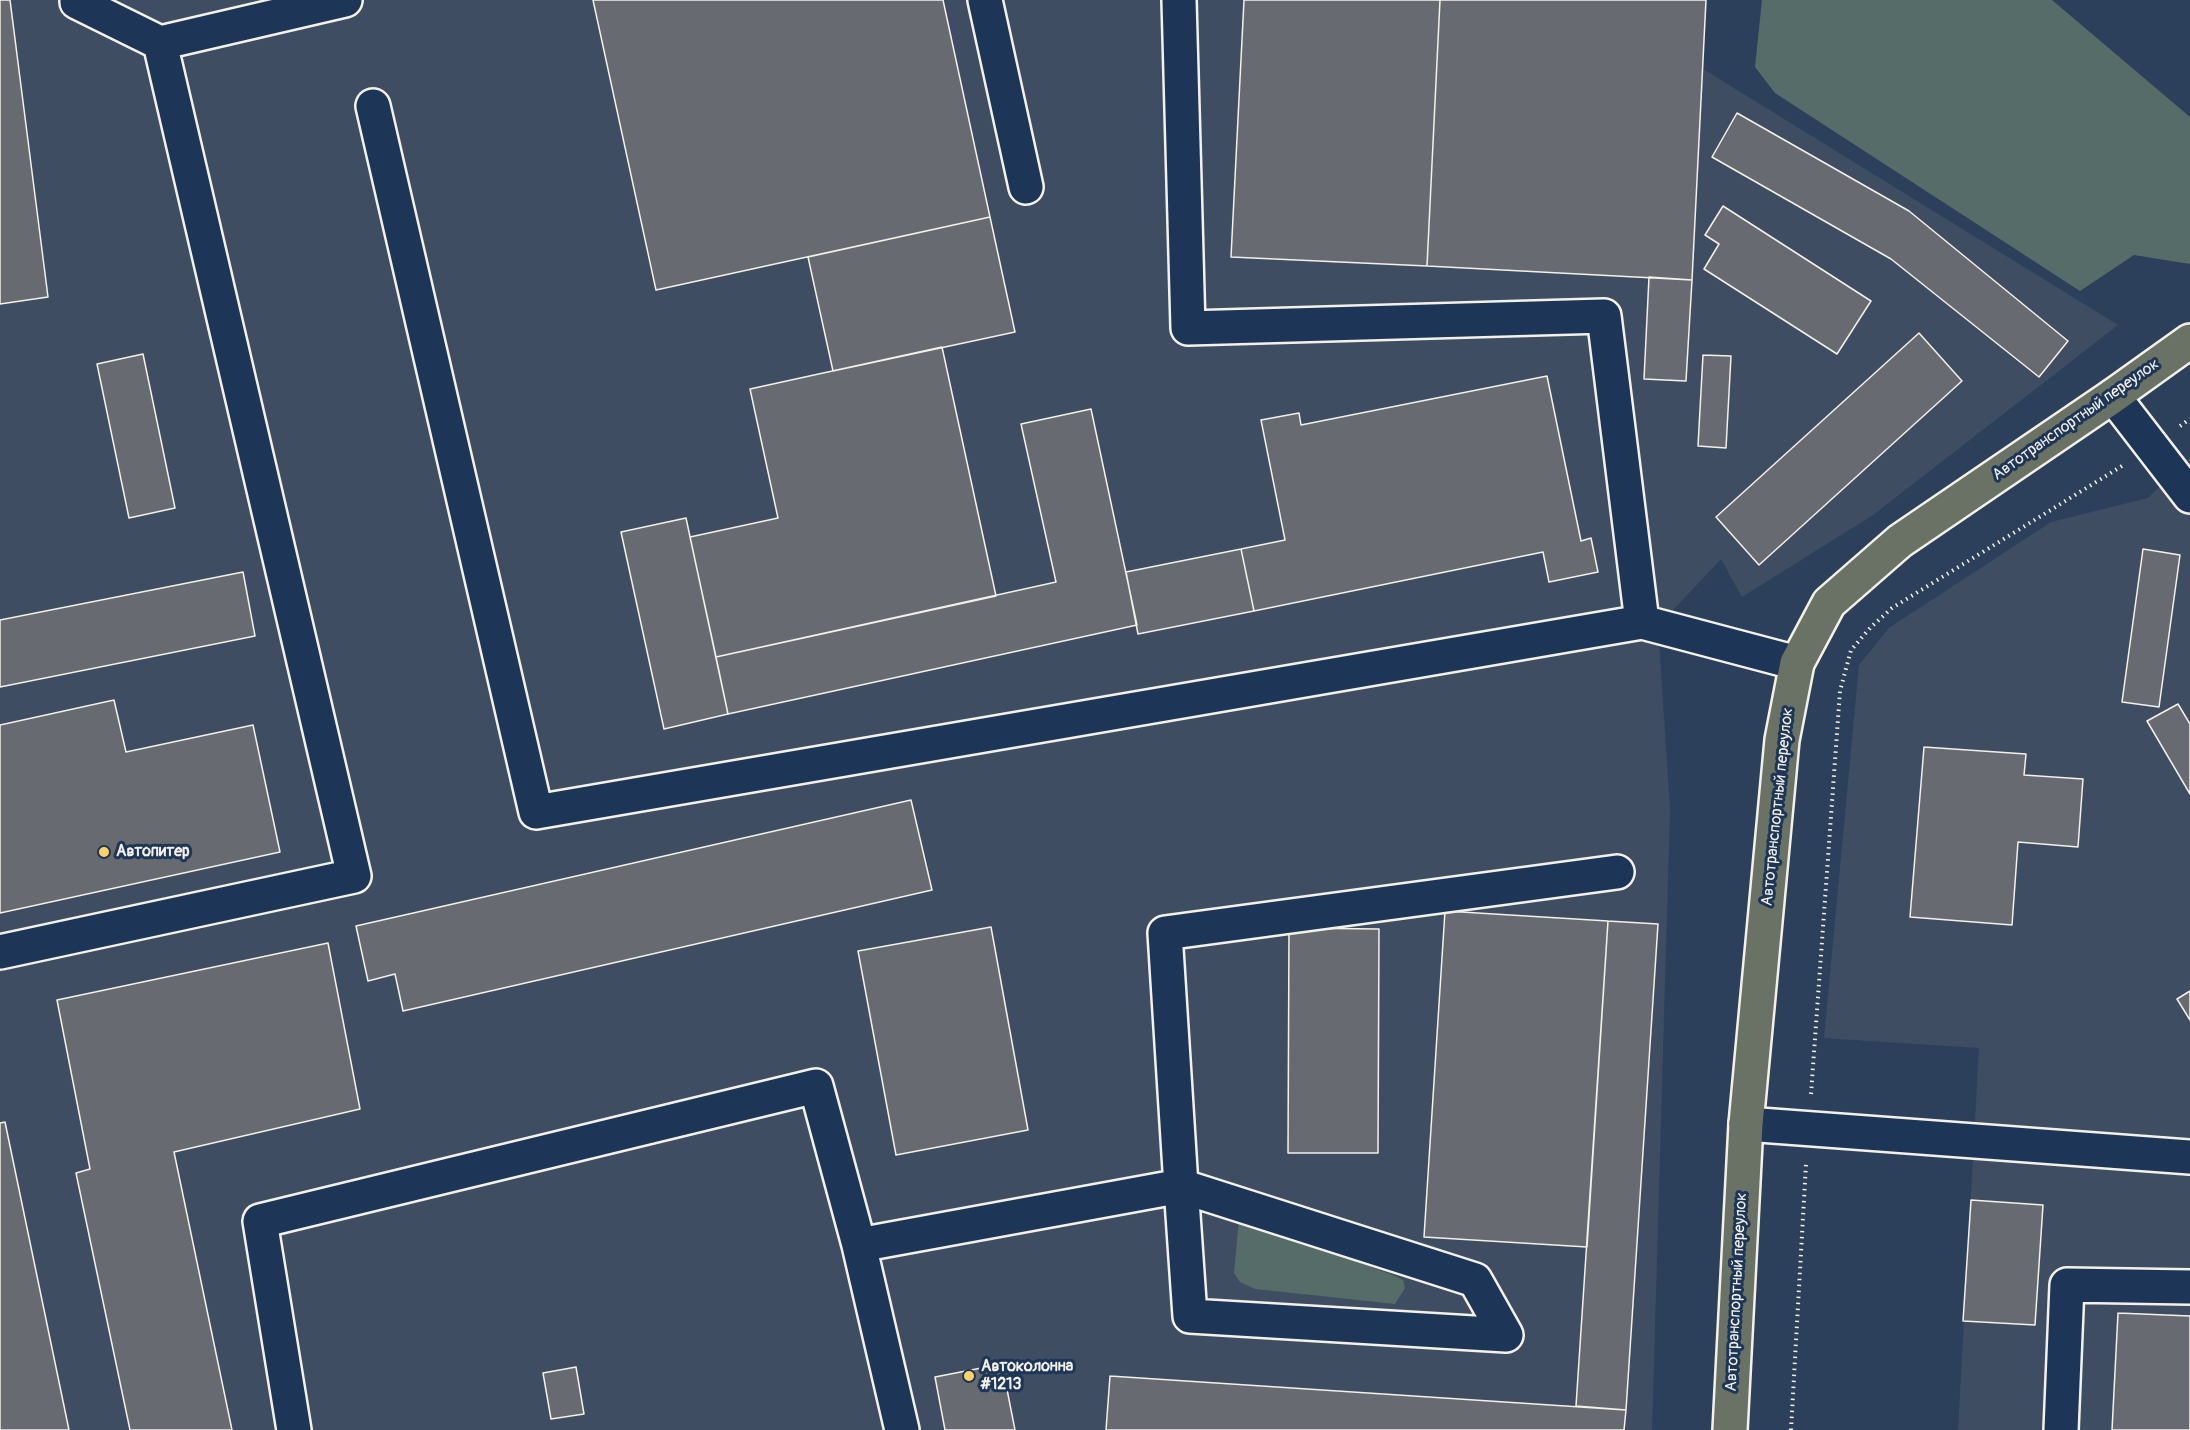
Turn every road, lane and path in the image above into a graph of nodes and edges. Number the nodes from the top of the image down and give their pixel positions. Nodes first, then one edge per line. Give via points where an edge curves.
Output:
1 (77, 0) edge
2 (345, 0) edge
3 (985, 0) edge
4 (1179, 0) edge
5 (160, 43) junction
6 (373, 106) dead end
7 (1026, 187) dead end
8 (2190, 341) edge
9 (2113, 396) junction
10 (2152, 447) junction
11 (2190, 496) edge
12 (1642, 622) junction
13 (1797, 663) junction
14 (1617, 872) dead end
15 (0, 952) edge
16 (1746, 1124) junction
17 (1808, 1129) junction
18 (2190, 1156) edge
19 (1181, 1186) junction
20 (858, 1245) junction
21 (2190, 1287) edge
22 (294, 1430) edge
23 (902, 1430) edge
24 (1730, 1430) edge
25 (1791, 1430) edge
26 (2061, 1430) edge

1 - 5 lane
2 - 5 lane
3 - 7 lane
4 - 12 lane via 1188,328 1604,316
5 - 15 lane via 354,876
6 - 12 lane via 536,812
8 - 9 main road, Автотранспортный переулок
9 - 10 lane
9 - 13 main road, Автотранспортный переулок via 1900,541 1829,603
10 - 11 lane
10 - 17 path via 1893,609 1851,650 1840,691
12 - 13 lane
13 - 16 main road, Автотранспортный переулок via 1782,740
14 - 19 lane via 1165,933
16 - 17 lane
16 - 24 main road, Автотранспортный переулок
17 - 18 lane
17 - 25 path
19 - 19 lane via 1190,1316 1506,1335 1475,1280
19 - 20 lane
20 - 22 lane via 816,1086 260,1221
20 - 23 lane
21 - 26 lane via 2067,1285

